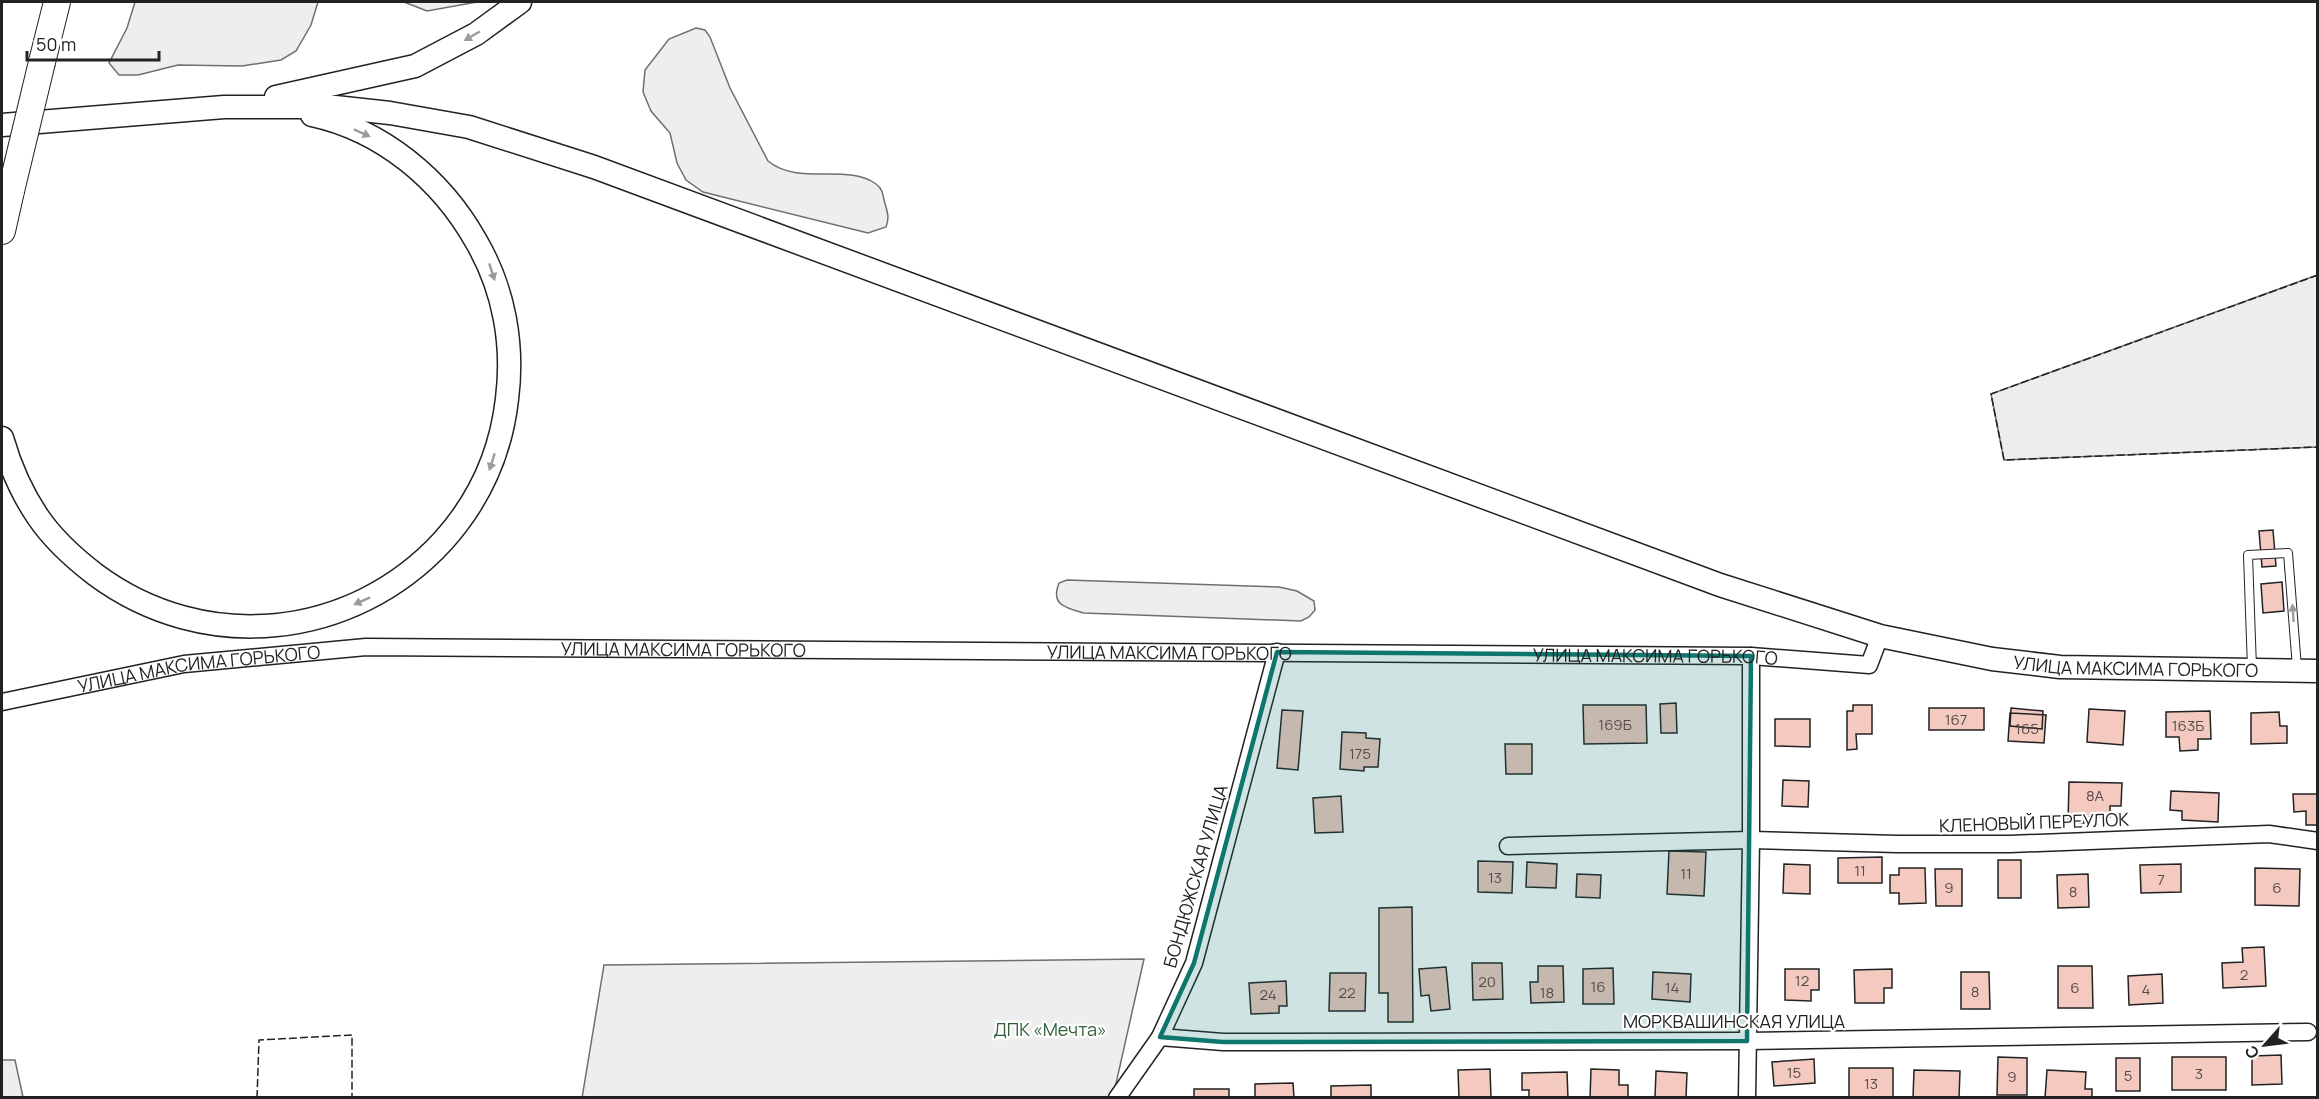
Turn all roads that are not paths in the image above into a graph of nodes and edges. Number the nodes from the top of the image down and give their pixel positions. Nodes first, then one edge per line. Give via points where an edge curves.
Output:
1 (57, 2) edge
2 (520, 2) edge
3 (224, 108) junction
4 (2, 125) edge
5 (2, 231) edge
6 (2, 438) edge
7 (1880, 636) junction
8 (1277, 652) junction
9 (1750, 656) junction
10 (2252, 670) junction
11 (2307, 671) edge
12 (2, 702) edge
13 (1751, 840) junction
14 (2318, 841) edge
15 (1508, 846) dead end
16 (2308, 1032) dead end
17 (1160, 1037) junction
18 (1747, 1041) junction
19 (1117, 1098) edge
20 (1747, 1098) edge

1 - 5 main road, bridge
2 -> 3 street via 476,34 415,66
3 - 4 street
3 -> 6 street via 278,108 332,119 381,142 426,174 462,215 489,262 505,314 511,368 505,423 488,474 460,521 424,562 380,593 330,615 276,626 222,626 169,614 119,592 75,559 39,518 12,471
3 - 7 street via 335,107 469,127 594,167 1720,585
7 - 9 street, УЛИЦА МАКСИМА ГОРЬКОГО via 1869,665
7 - 10 street, УЛИЦА МАКСИМА ГОРЬКОГО via 1992,659 2060,667
8 - 9 street, УЛИЦА МАКСИМА ГОРЬКОГО
8 - 12 street, УЛИЦА МАКСИМА ГОРЬКОГО via 366,647 184,664
8 - 17 street, БОНДЮЖСКАЯ УЛИЦА via 1194,963
9 - 13 street
10 - 11 street, УЛИЦА МАКСИМА ГОРЬКОГО
11 -> 10 lane via 2288,553 2248,555
13 - 14 street, КЛЕНОВЫЙ ПЕРЕУЛОК via 2010,844 2269,834
13 - 15 street, КЛЕНОВЫЙ ПЕРЕУЛОК
13 - 18 street
16 - 18 street, МОРКВАШИНСКАЯ УЛИЦА
17 - 18 street, МОРКВАШИНСКАЯ УЛИЦА via 1223,1042
17 - 19 street, БОНДЮЖСКАЯ УЛИЦА
18 - 20 street

